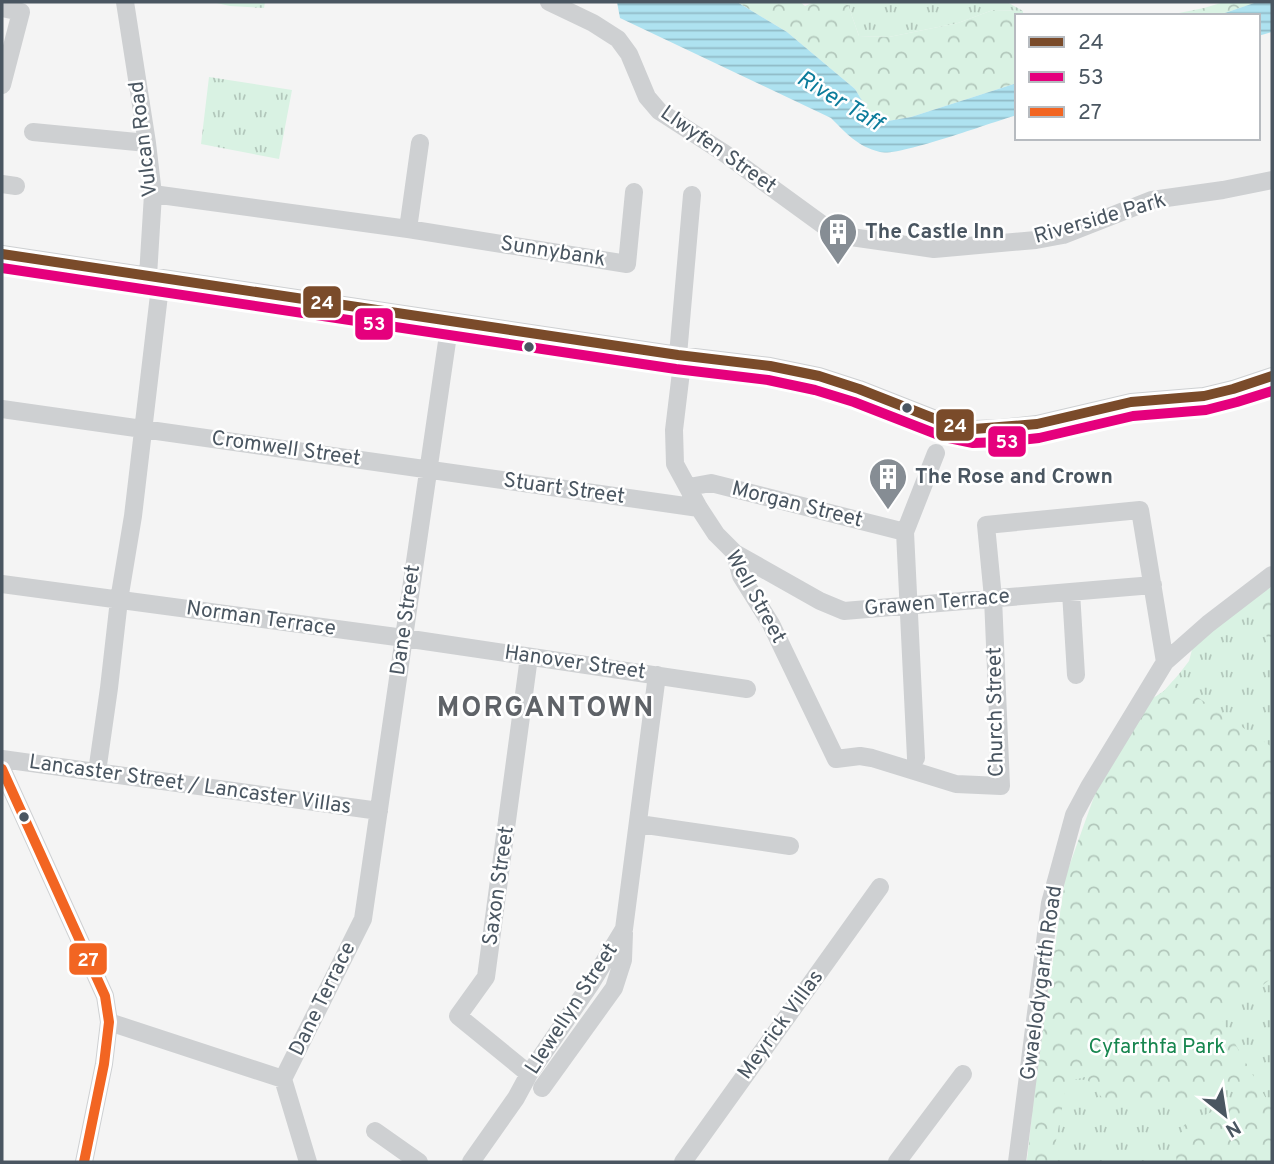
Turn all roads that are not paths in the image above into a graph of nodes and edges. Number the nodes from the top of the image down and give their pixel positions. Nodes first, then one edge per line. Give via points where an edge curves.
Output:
1 (125, 2) edge
2 (549, 2) edge
3 (2, 8) edge
4 (2, 85) edge
5 (33, 132) dead end
6 (147, 143) junction
7 (420, 143) dead end
8 (1272, 180) edge
9 (634, 192) dead end
10 (153, 194) junction
11 (692, 195) dead end
12 (408, 229) junction
13 (844, 236) joint
14 (2, 254) edge
15 (154, 277) junction
16 (450, 321) junction
17 (678, 355) junction
18 (1272, 376) edge
19 (2, 409) edge
20 (143, 429) junction
21 (936, 453) dead end
22 (428, 470) junction
23 (689, 488) junction
24 (699, 508) junction
25 (905, 532) junction
26 (735, 553) junction
27 (1272, 575) edge
28 (2, 584) edge
29 (1153, 585) junction
30 (1071, 592) junction
31 (993, 598) junction
32 (119, 600) junction
33 (908, 605) junction
34 (404, 638) junction
35 (528, 657) junction
36 (1165, 662) junction
37 (1076, 675) dead end
38 (657, 676) junction
39 (747, 689) dead end
40 (916, 758) dead end
41 (2, 759) edge
42 (836, 759) joint
43 (2, 769) edge
44 (97, 772) junction
45 (379, 811) junction
46 (639, 824) junction
47 (790, 846) dead end
48 (880, 887) dead end
49 (363, 919) joint
50 (624, 929) junction
51 (109, 1022) junction
52 (528, 1074) junction
53 (963, 1074) dead end
54 (284, 1079) junction
55 (542, 1088) dead end
56 (375, 1131) dead end
57 (84, 1162) edge
58 (308, 1162) edge
59 (419, 1162) edge
60 (471, 1162) edge
61 (683, 1162) edge
62 (897, 1162) edge
63 (1017, 1162) edge

1 - 6 street, Vulcan Road
2 - 13 street, Llwyfen Street via 618,39 647,97 659,111
3 - 4 street via 21,12
5 - 6 street
6 - 10 street, Vulcan Road
7 - 12 street
8 - 13 street, Riverside Park via 1152,200 1036,240 934,249
9 - 12 street, Sunnybank via 627,264
10 - 12 street, Sunnybank
10 - 15 street, Vulcan Road
11 - 17 street, Well Street
14 - 15 street
15 - 16 street
15 - 20 street, Vulcan Road via 155,344
16 - 17 street
16 - 22 street, Dane Street
17 - 18 street via 819,376 948,425 974,429 1037,424 1131,402 1205,397
17 - 23 street, Well Street via 675,464
19 - 20 street, Cromwell Street
20 - 22 street, Cromwell Street
20 - 32 street, Vulcan Road
21 - 25 street
22 - 24 street, Stuart Street
22 - 34 street, Dane Street
23 - 24 street, Well Street
23 - 25 street, Morgan Street via 711,484
24 - 26 street, Well Street
25 - 33 street
26 - 33 street, Grawen Terrace via 844,611
26 - 42 street, Well Street via 741,576 771,624
27 - 36 street, Gwaelodygarth Road
28 - 32 street, Norman Terrace
29 - 30 street, Grawen Terrace
29 - 31 street via 1140,510 986,525
29 - 36 street
30 - 31 street, Grawen Terrace
30 - 37 street
31 - 33 street, Grawen Terrace
31 - 42 street, Church Street via 1001,786 956,784 860,756
32 - 34 street, Norman Terrace
32 - 44 street, Vulcan Road
33 - 40 street
34 - 35 street, Hanover Street
34 - 45 street, Dane Street
35 - 38 street, Hanover Street
35 - 52 street, Saxon Street via 486,977 458,1016
36 - 63 street, Gwaelodygarth Road via 1074,815 1050,904
38 - 39 street, Hanover Street
38 - 46 street, Llewellyn Street
41 - 44 street, Lancaster Street / Lancaster Villas
43 - 51 street via 105,996
44 - 45 street, Lancaster Street / Lancaster Villas
45 - 49 street, Dane Street
46 - 47 street
46 - 50 street, Llewellyn Street
48 - 61 street, Meyrick Villas
49 - 54 street, Dane Terrace
50 - 52 street, Llewellyn Street
50 - 55 street via 623,960 614,988
51 - 54 street
51 - 57 street
52 - 60 street, Llewellyn Street
53 - 62 street
54 - 58 street
56 - 59 street

